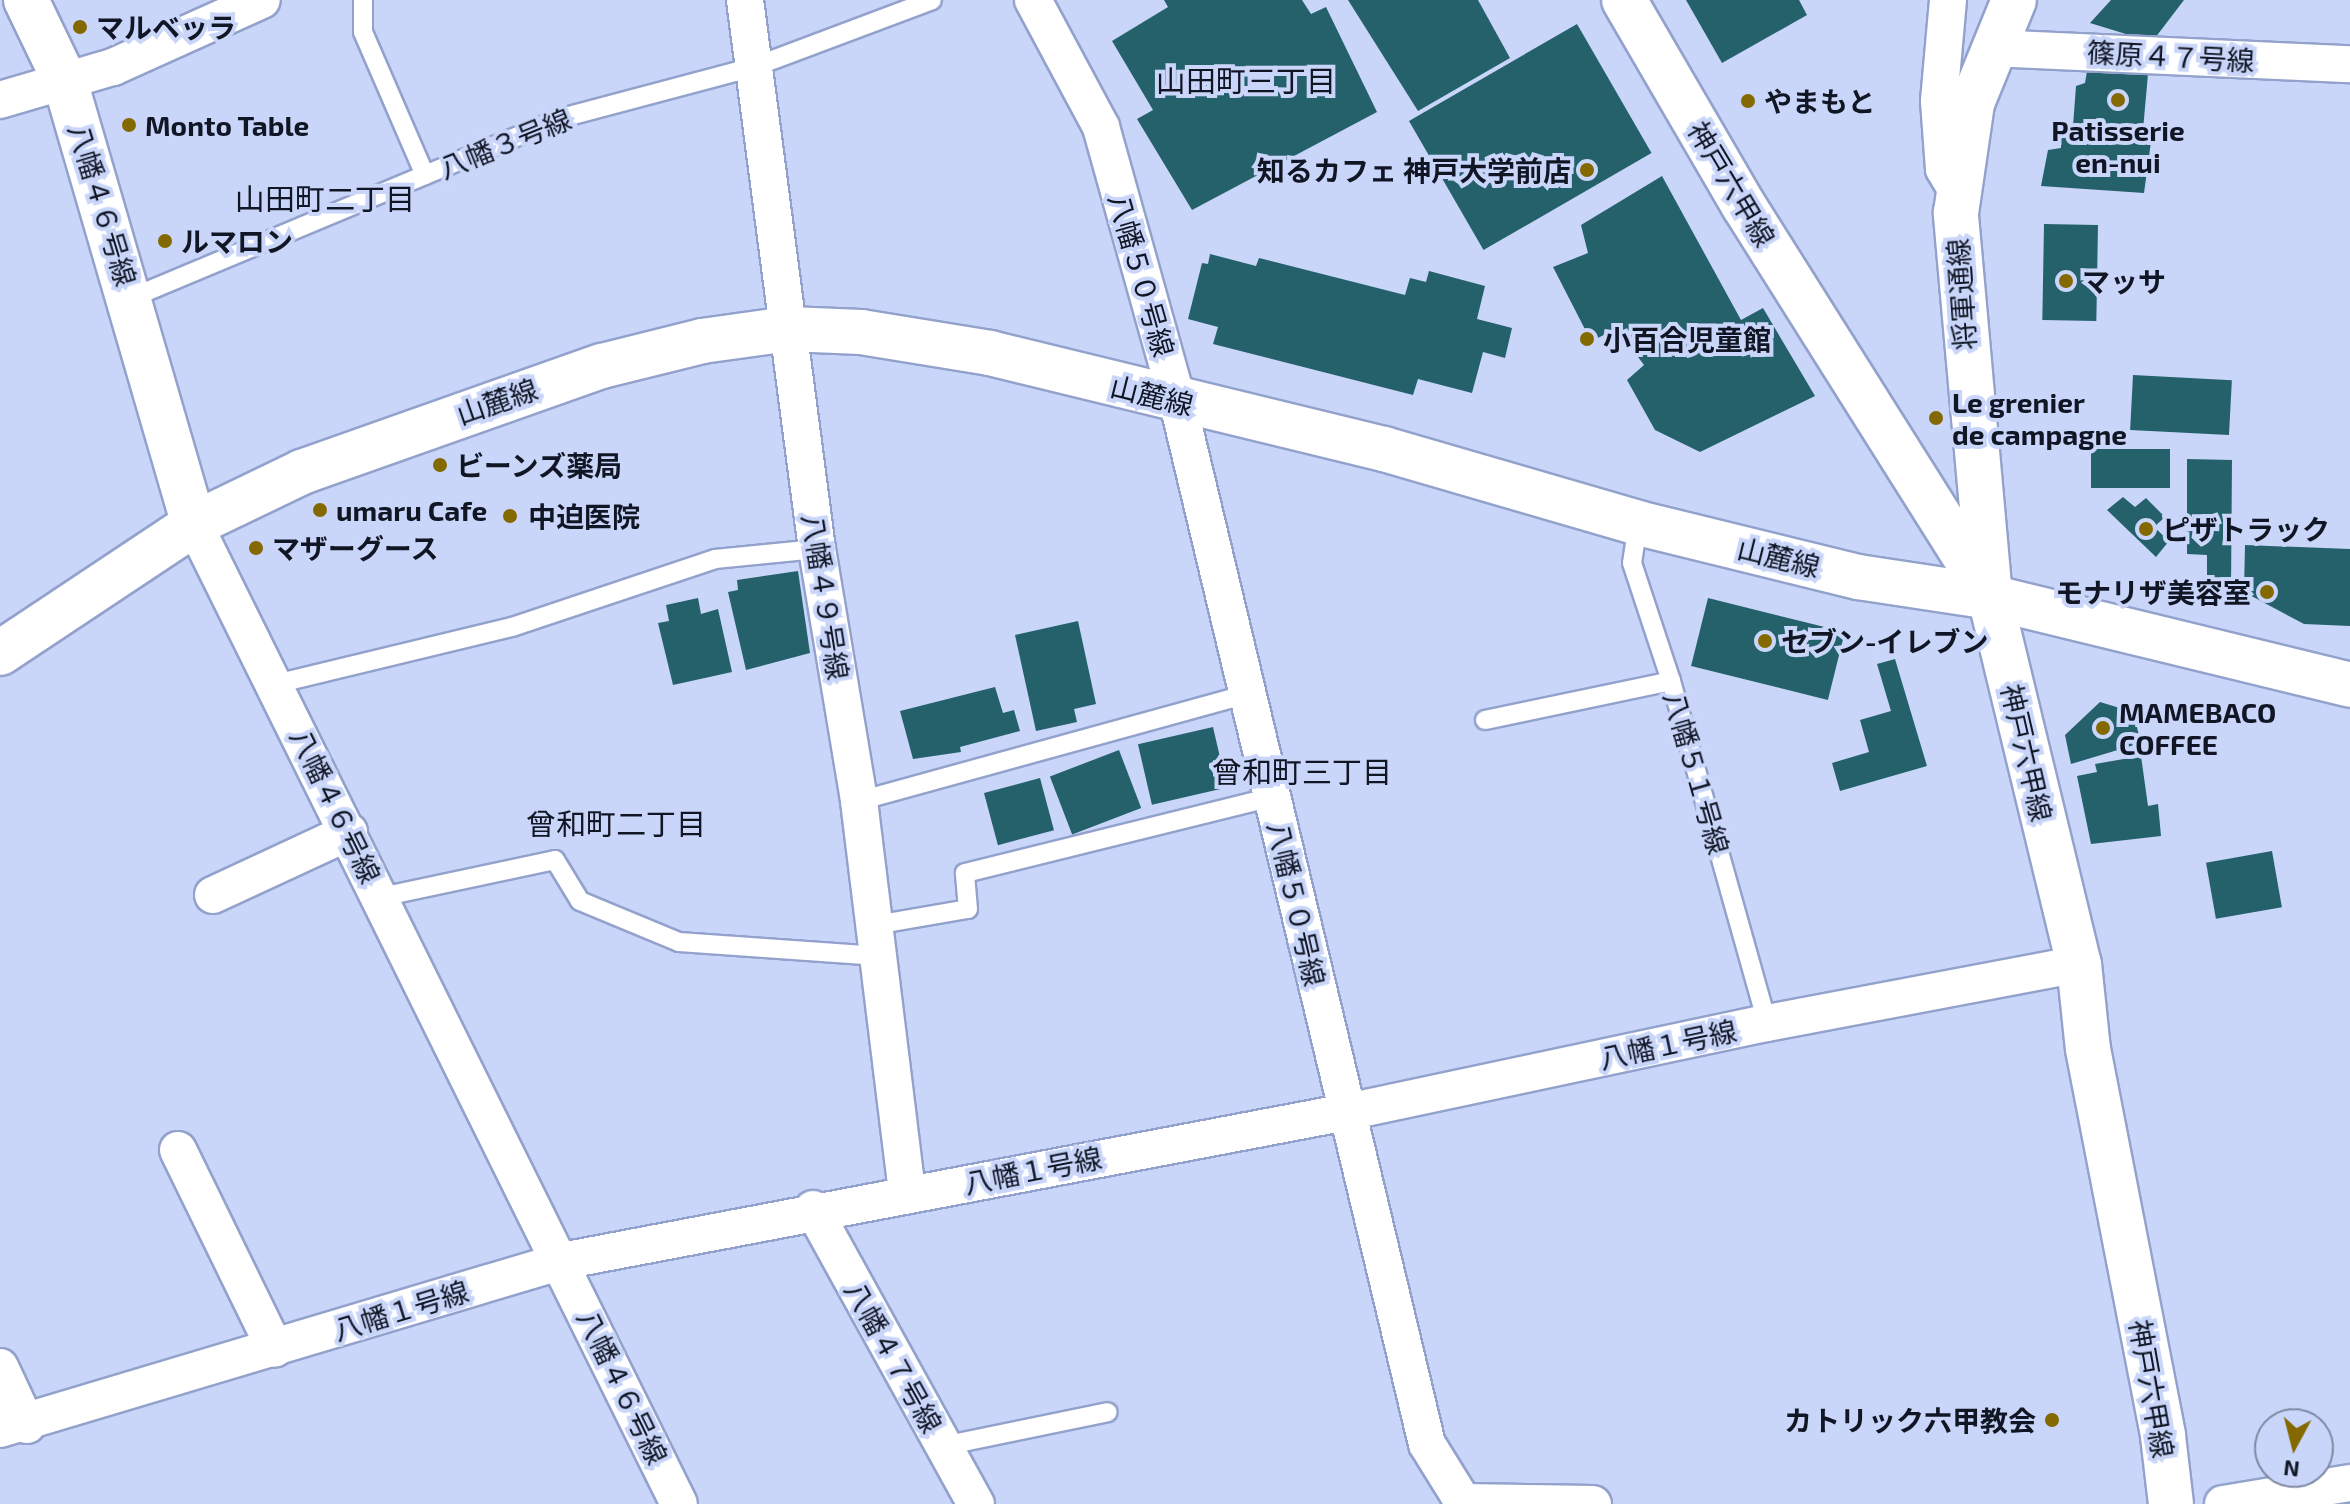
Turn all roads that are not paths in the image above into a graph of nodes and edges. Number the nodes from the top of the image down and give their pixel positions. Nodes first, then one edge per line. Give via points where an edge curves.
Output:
1 (26, 0) edge
2 (262, 0) edge
3 (363, 0) edge
4 (745, 0) edge
5 (932, 0) edge
6 (1033, 0) edge
7 (1624, 0) edge
8 (1948, 0) edge
9 (2014, 0) edge
10 (1992, 48) junction
11 (2350, 64) edge
12 (754, 67) junction
13 (65, 81) junction
14 (0, 100) edge
15 (425, 175) junction
16 (1958, 192) junction
17 (131, 298) junction
18 (789, 329) junction
19 (1178, 403) junction
20 (1638, 523) junction
21 (194, 524) junction
22 (817, 549) junction
23 (1990, 597) junction
24 (0, 653) edge
25 (1671, 681) junction
26 (276, 684) junction
27 (2350, 685) edge
28 (1248, 694) junction
29 (1485, 720) dead end
30 (1272, 797) junction
31 (859, 801) junction
32 (349, 832) junction
33 (213, 895) dead end
34 (381, 897) junction
35 (877, 941) junction
36 (2079, 964) junction
37 (1767, 1023) junction
38 (1347, 1112) junction
39 (178, 1150) dead end
40 (907, 1193) junction
41 (813, 1209) junction
42 (562, 1261) junction
43 (275, 1349) junction
44 (0, 1367) edge
45 (1108, 1412) dead end
46 (14, 1427) edge
47 (943, 1446) junction
48 (2350, 1483) edge
49 (1463, 1503) edge
50 (679, 1504) edge
51 (976, 1504) edge
52 (1593, 1504) edge
53 (2171, 1504) edge
54 (2223, 1504) edge

1 - 13 main road, 八幡４６号線
2 - 13 street via 113,67
3 - 15 lane via 363,32
4 - 12 street, 八幡４９号線
5 - 12 lane, 八幡３号線
6 - 19 street, 八幡５０号線 via 1101,127
7 - 23 main road, 神戸六甲線 via 1744,206
8 - 16 street via 1939,101 1944,169
9 - 10 main road, 将軍通線
10 - 11 street, 篠原４７号線
10 - 16 main road, 将軍通線 via 1972,103
12 - 15 lane, 八幡３号線 via 558,119
12 - 18 street, 八幡４９号線
13 - 14 street
13 - 17 main road, 八幡４６号線
15 - 17 lane, 八幡３号線
16 - 23 main road, 将軍通線 via 1957,253
17 - 21 main road, 八幡４６号線
18 - 19 main road, 山麓線 via 945,344
18 - 21 main road, 山麓線 via 664,349 488,403 302,472
18 - 22 street, 八幡４９号線
19 - 20 main road, 山麓線 via 1384,449
19 - 28 street, 八幡５０号線
20 - 23 main road, 山麓線 via 1858,577
20 - 25 lane, 八幡５１号線 via 1632,563
21 - 24 main road, 山麓線
21 - 26 street, 八幡４６号線
22 - 26 lane via 715,559 512,627
22 - 31 street, 八幡４９号線
23 - 27 main road, 山麓線
23 - 36 main road, 神戸六甲線
25 - 29 lane
25 - 37 lane, 八幡５１号線
26 - 32 street, 八幡４６号線
28 - 30 street, 八幡５０号線
28 - 31 lane
30 - 35 lane via 965,873 968,909
30 - 38 street, 八幡５０号線
31 - 35 street, 八幡４９号線
32 - 33 street
32 - 34 street, 八幡４６号線
34 - 35 lane via 555,860 580,901 679,942
34 - 42 street, 八幡４６号線
35 - 40 street, 八幡４９号線
36 - 37 street, 八幡１号線
36 - 53 main road, 神戸六甲線 via 2088,1049 2163,1436
37 - 38 street, 八幡１号線
38 - 40 street, 八幡１号線
38 - 49 street, 八幡５０号線 via 1427,1444
39 - 43 street
40 - 41 street, 八幡１号線
41 - 42 street, 八幡１号線
41 - 47 street, 八幡４７号線
42 - 43 street, 八幡１号線
42 - 50 street, 八幡４６号線
43 - 46 street, 八幡１号線
44 - 46 street
45 - 47 lane
47 - 51 street, 八幡４７号線
48 - 54 street
49 - 52 street, 八幡５０号線

